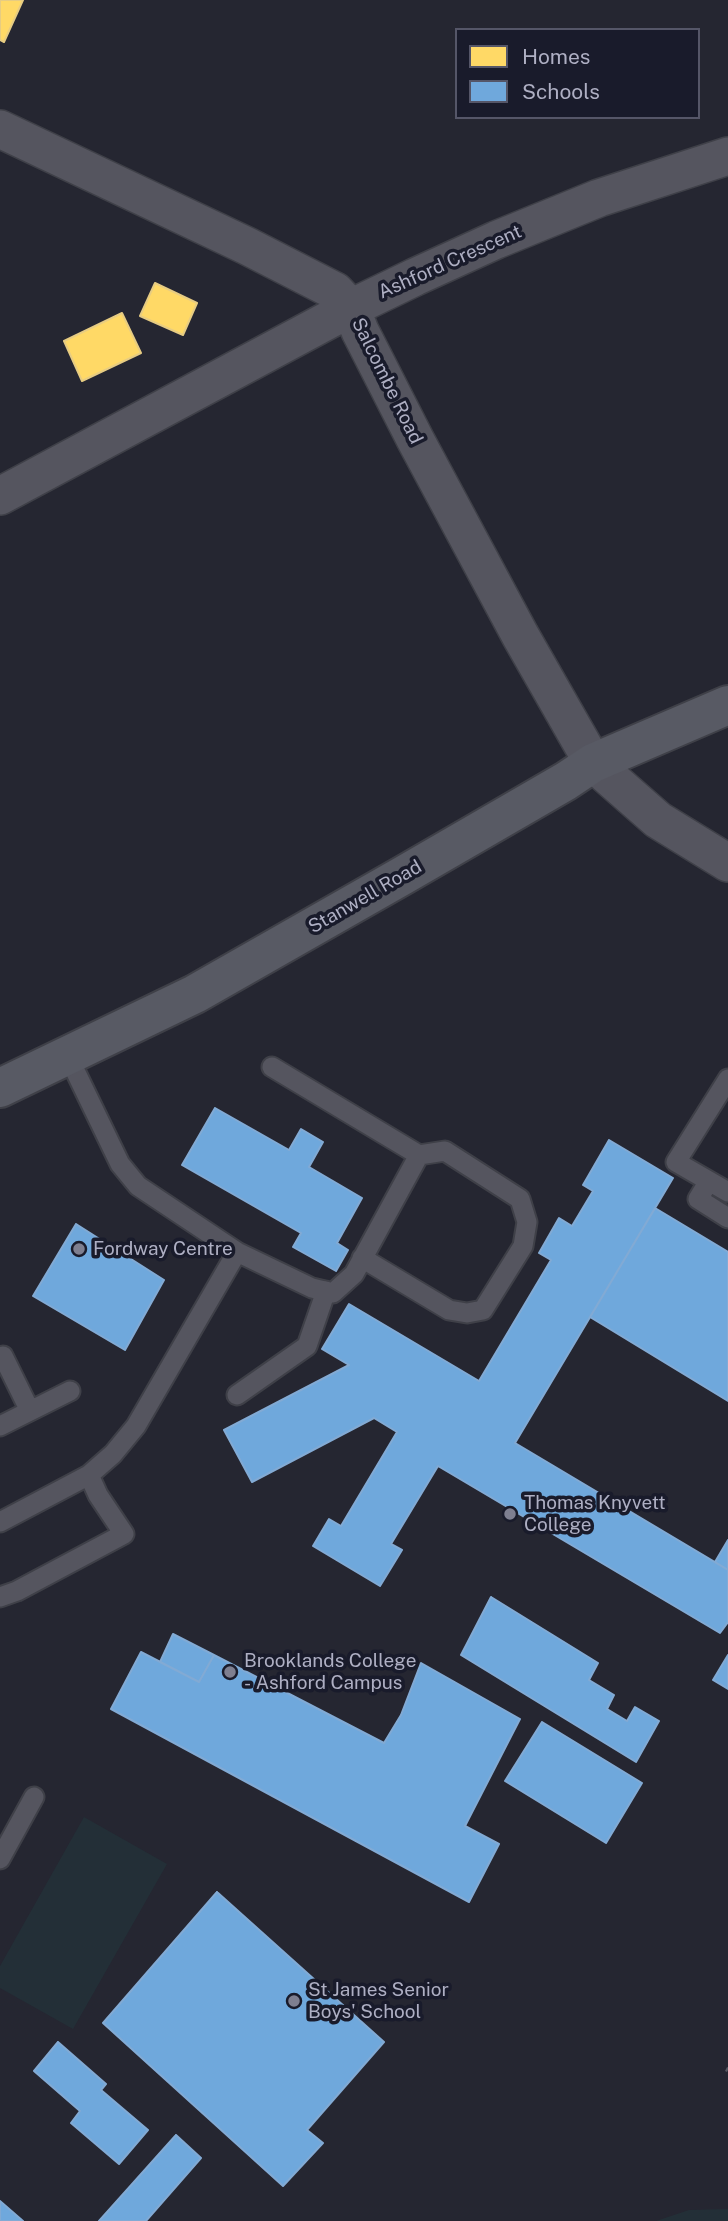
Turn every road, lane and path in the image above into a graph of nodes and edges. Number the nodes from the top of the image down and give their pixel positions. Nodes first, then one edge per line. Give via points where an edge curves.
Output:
1 (0, 129) edge
2 (728, 156) edge
3 (351, 308) junction
4 (0, 496) edge
5 (728, 705) edge
6 (593, 763) junction
7 (728, 863) edge
8 (67, 1054) junction
9 (272, 1067) dead end
10 (728, 1079) edge
11 (0, 1088) edge
12 (419, 1155) junction
13 (709, 1181) junction
14 (728, 1192) edge
15 (728, 1218) edge
16 (236, 1252) junction
17 (362, 1258) junction
18 (326, 1291) junction
19 (3, 1356) dead end
20 (70, 1391) dead end
21 (237, 1395) dead end
22 (30, 1411) junction
23 (0, 1426) edge
24 (89, 1475) junction
25 (0, 1522) edge
26 (0, 1597) edge
27 (34, 1797) dead end
28 (0, 1859) edge

1 - 3 street, Salcombe Road via 312,278 335,291
2 - 3 street, Ashford Crescent via 599,198
3 - 4 street, Ashford Crescent
3 - 6 street, Salcombe Road via 422,451
5 - 6 main road, Stanwell Road
6 - 7 street, Salcombe Road via 658,820
6 - 8 main road, Stanwell Road via 195,994
8 - 11 main road, Stanwell Road
8 - 16 lane via 121,1164 138,1186
9 - 12 lane
10 - 13 lane via 676,1162
12 - 17 lane
12 - 17 lane via 445,1151 520,1199 527,1222 523,1246 483,1310 467,1313 449,1310
13 - 14 lane
13 - 15 lane via 698,1199
16 - 18 lane
16 - 24 lane via 136,1426
17 - 18 lane via 354,1274 333,1293
18 - 21 lane via 307,1346
19 - 22 lane
20 - 22 lane
22 - 23 lane
24 - 25 lane
24 - 26 lane via 124,1534
27 - 28 lane

